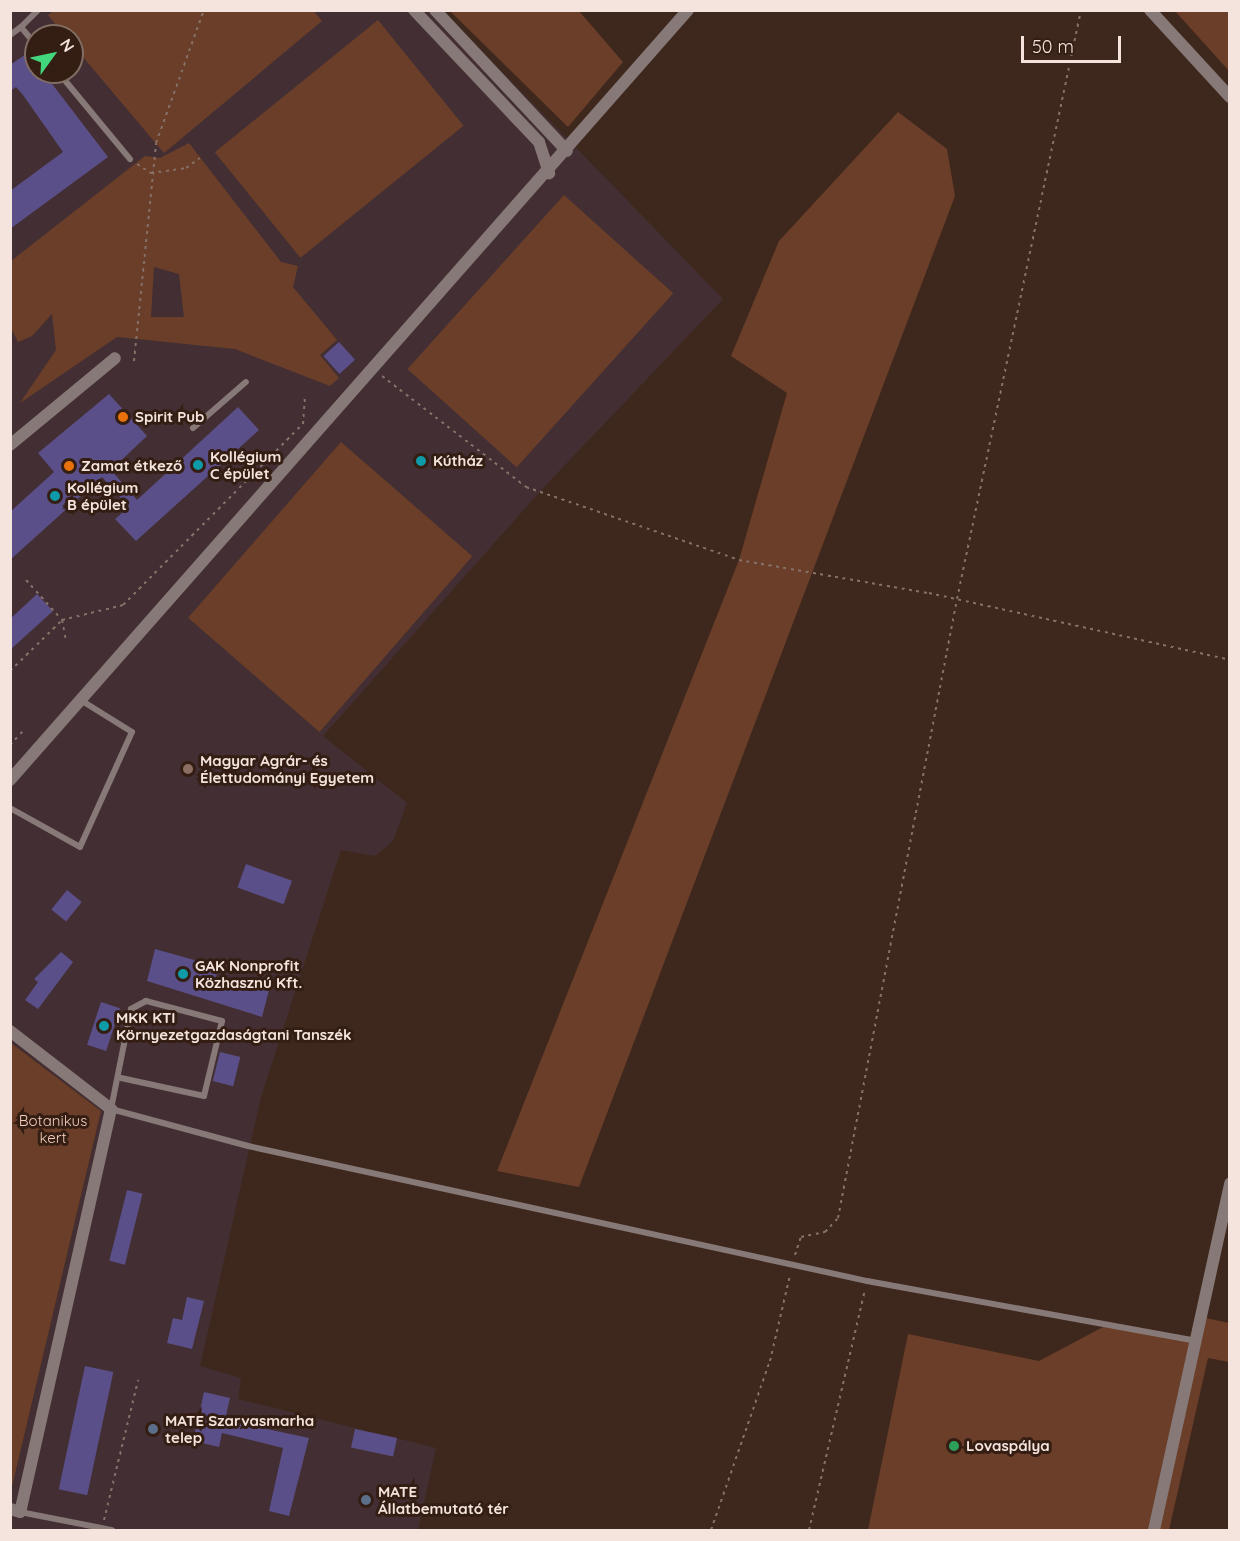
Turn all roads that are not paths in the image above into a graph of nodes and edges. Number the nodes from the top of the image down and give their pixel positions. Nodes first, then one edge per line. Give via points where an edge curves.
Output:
1 (39, 10) edge
2 (435, 10) edge
3 (688, 10) edge
4 (1149, 10) edge
5 (420, 13) edge
6 (21, 27) junction
7 (24, 31) edge
8 (10, 35) edge
9 (68, 84) edge
10 (1230, 97) edge
11 (567, 151) junction
12 (130, 159) road end
13 (549, 173) junction
14 (115, 358) dead end
15 (246, 382) dead end
16 (193, 428) dead end
17 (10, 445) edge
18 (78, 699) junction
19 (10, 780) edge
20 (10, 808) edge
21 (10, 1031) edge
22 (121, 1078) junction
23 (111, 1109) junction
24 (1230, 1183) edge
25 (1196, 1341) junction
26 (15, 1511) edge
27 (112, 1530) edge
28 (1154, 1530) edge

1 - 6 lane
2 - 11 street
3 - 11 street
4 - 10 street
5 - 13 street via 539,142
6 - 7 lane
6 - 8 lane
9 - 12 lane
11 - 13 street
13 - 18 street
14 - 17 street
15 - 16 lane
18 - 19 street
18 - 20 lane via 132,732 80,847
21 - 23 street
22 - 22 lane via 131,1009 146,1000 222,1022 204,1096
22 - 23 lane
23 - 25 lane via 248,1146 867,1281
23 - 26 street
24 - 25 street
25 - 28 street
26 - 27 lane

